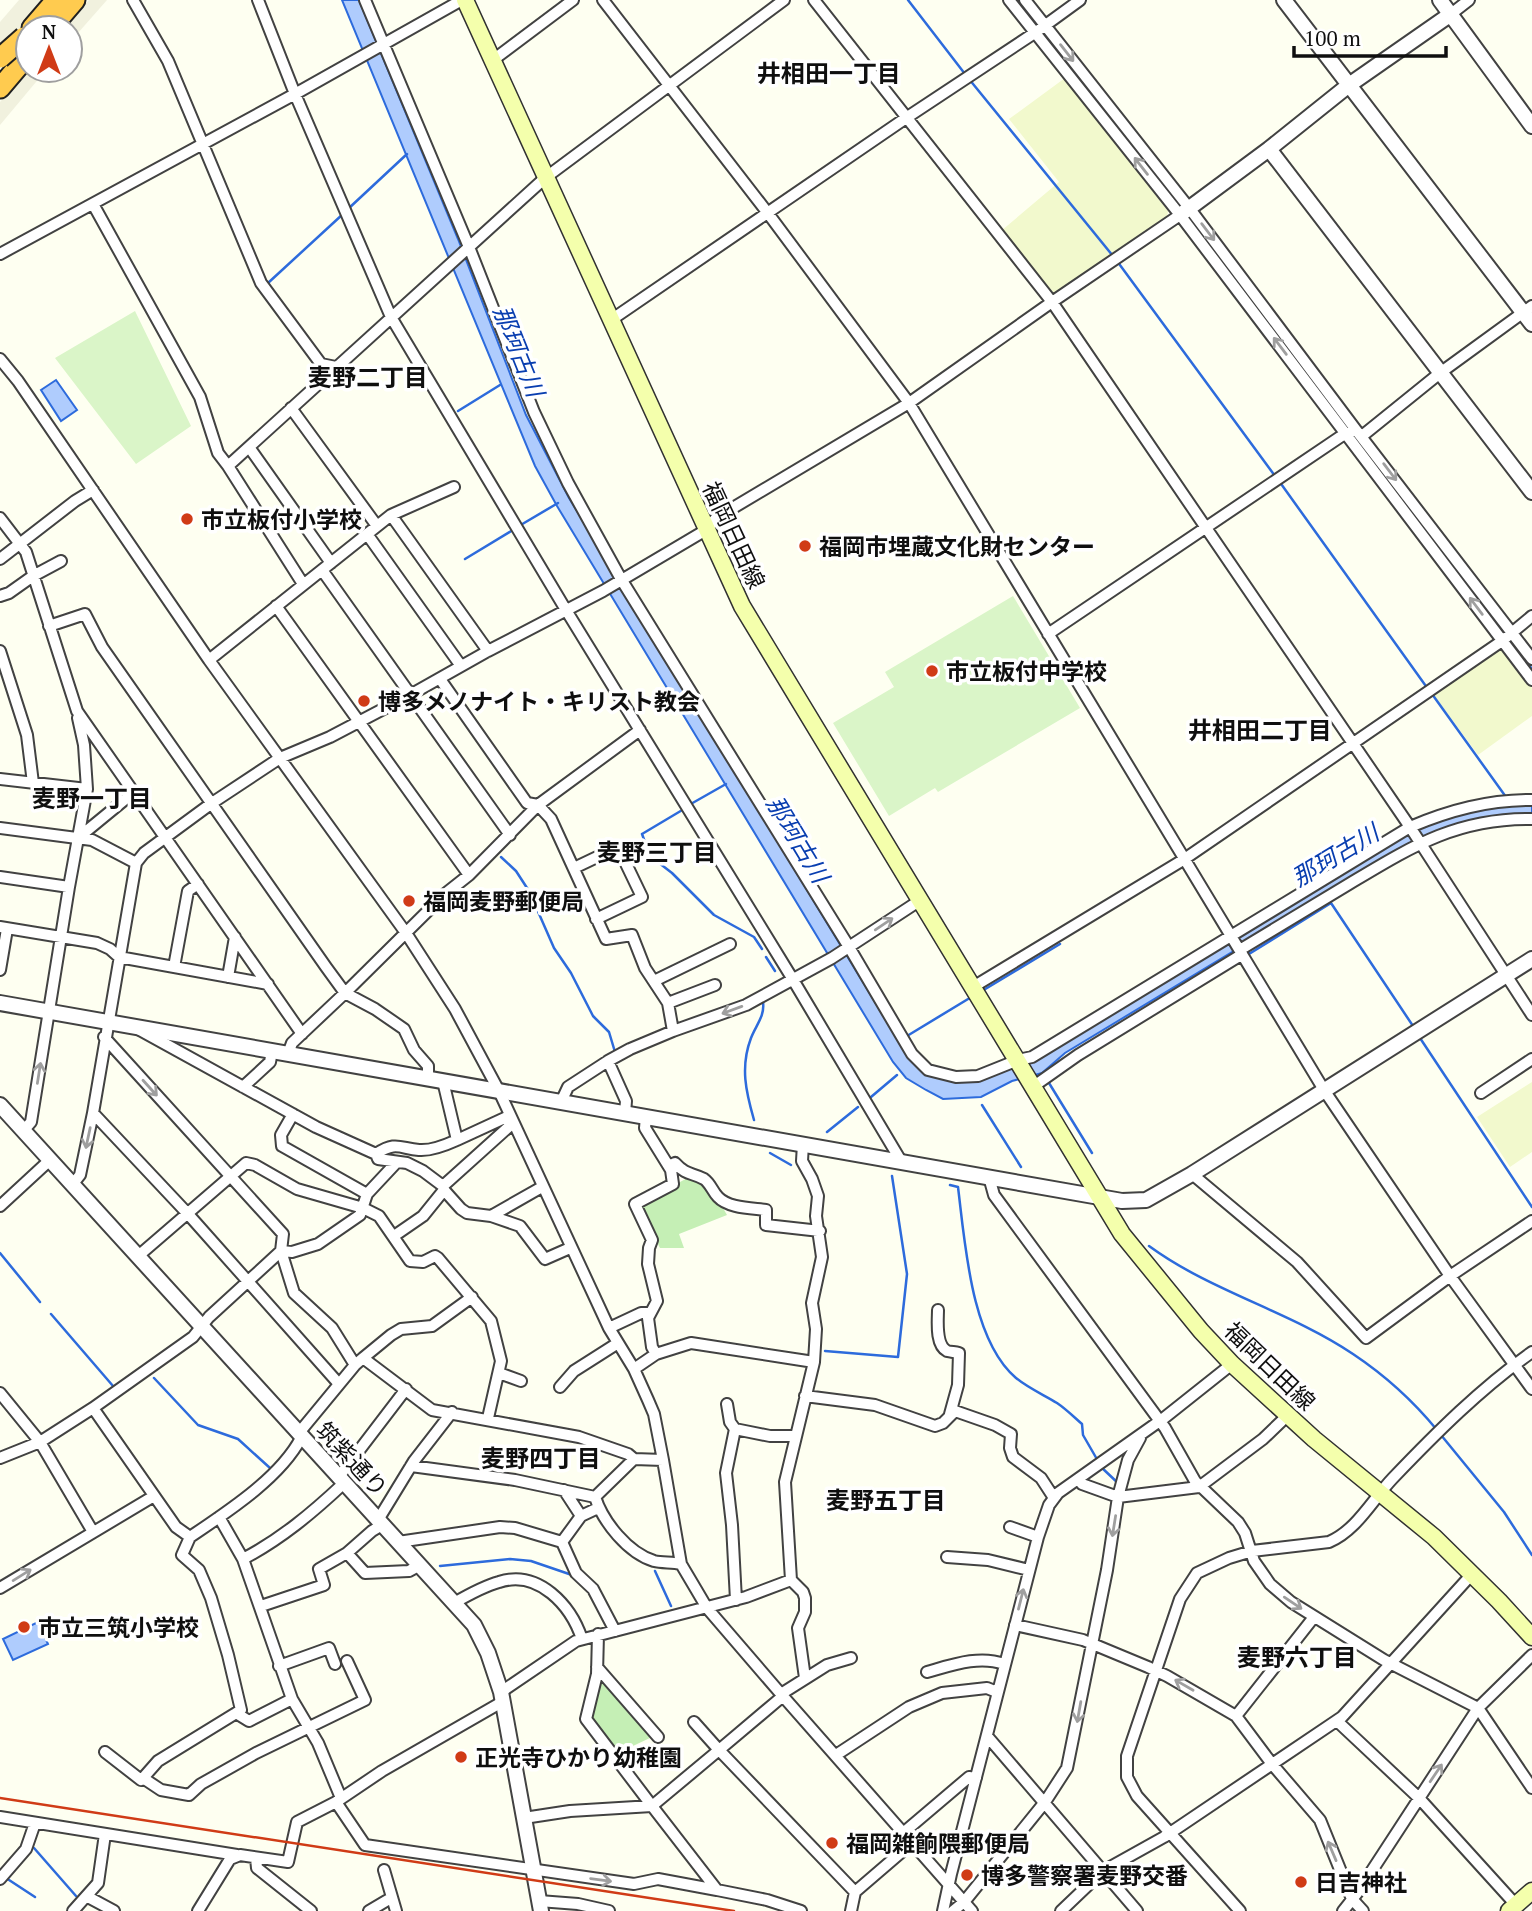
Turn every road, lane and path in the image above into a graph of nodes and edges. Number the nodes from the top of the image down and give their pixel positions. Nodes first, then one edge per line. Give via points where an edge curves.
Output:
1 (75, 0) edge
2 (133, 0) edge
3 (258, 0) edge
4 (365, 0) edge
5 (464, 0) edge
6 (573, 0) edge
7 (603, 0) edge
8 (784, 0) edge
9 (814, 0) edge
10 (1009, 0) edge
11 (1025, 0) edge
12 (1080, 0) edge
13 (1284, 0) edge
14 (1440, 0) edge
15 (1469, 0) edge
16 (1451, 13) junction
17 (63, 14) edge
18 (1041, 29) junction
19 (383, 44) junction
20 (14, 52) edge
21 (493, 60) junction
22 (14, 63) edge
23 (0, 65) edge
24 (1349, 85) junction
25 (671, 86) junction
26 (0, 88) edge
27 (295, 94) junction
28 (906, 118) junction
29 (1532, 126) edge
30 (201, 143) junction
31 (1269, 149) junction
32 (545, 178) junction
33 (93, 204) junction
34 (767, 212) junction
35 (1185, 212) junction
36 (469, 247) junction
37 (0, 254) edge
38 (1052, 302) junction
39 (1529, 314) edge
40 (391, 317) junction
41 (611, 320) junction
42 (0, 359) edge
43 (336, 367) junction
44 (1440, 373) junction
45 (909, 403) junction
46 (291, 408) junction
47 (1355, 434) junction
48 (249, 447) junction
49 (228, 466) junction
50 (454, 487) dead end
51 (93, 490) junction
52 (1532, 492) edge
53 (391, 515) junction
54 (0, 518) edge
55 (377, 526) junction
56 (1204, 527) junction
57 (706, 530) junction
58 (367, 534) junction
59 (19, 545) junction
60 (0, 559) edge
61 (61, 561) dead end
62 (326, 566) junction
63 (33, 576) junction
64 (621, 579) junction
65 (303, 584) junction
66 (0, 596) edge
67 (276, 606) junction
68 (566, 610) junction
69 (1532, 616) edge
70 (49, 626) junction
71 (1512, 632) junction
72 (1048, 635) junction
73 (1502, 641) junction
74 (0, 651) edge
75 (488, 651) junction
76 (1532, 659) edge
77 (209, 660) junction
78 (461, 666) junction
79 (440, 678) junction
80 (1532, 680) edge
81 (410, 695) junction
82 (77, 711) junction
83 (360, 722) junction
84 (640, 730) junction
85 (1352, 744) junction
86 (280, 758) junction
87 (0, 779) edge
88 (33, 783) junction
89 (87, 789) junction
90 (134, 792) junction
91 (1532, 800) edge
92 (212, 803) junction
93 (538, 805) junction
94 (1532, 819) edge
95 (1410, 827) junction
96 (0, 828) edge
97 (510, 835) junction
98 (165, 836) junction
99 (78, 838) junction
100 (1419, 843) junction
101 (1183, 860) junction
102 (136, 863) junction
103 (573, 868) junction
104 (469, 876) junction
105 (0, 877) edge
106 (198, 884) junction
107 (69, 887) junction
108 (919, 901) junction
109 (596, 919) junction
110 (4, 928) edge
111 (406, 933) junction
112 (61, 937) junction
113 (235, 937) junction
114 (1230, 937) junction
115 (730, 944) dead end
116 (849, 947) junction
117 (1241, 955) junction
118 (119, 957) junction
119 (1532, 959) edge
120 (174, 967) junction
121 (0, 970) edge
122 (1506, 976) junction
123 (228, 977) junction
124 (792, 978) junction
125 (653, 981) junction
126 (268, 984) junction
127 (715, 985) dead end
128 (973, 987) junction
129 (345, 993) junction
130 (0, 1003) edge
131 (668, 1003) junction
132 (48, 1012) junction
133 (1532, 1015) edge
134 (133, 1027) junction
135 (106, 1029) junction
136 (673, 1031) junction
137 (302, 1034) junction
138 (272, 1051) junction
139 (288, 1054) junction
140 (1532, 1059) edge
141 (1018, 1060) junction
142 (608, 1061) junction
143 (435, 1080) junction
144 (1032, 1084) junction
145 (243, 1087) junction
146 (1324, 1090) junction
147 (499, 1091) junction
148 (1481, 1093) dead end
149 (561, 1102) junction
150 (0, 1105) edge
151 (93, 1113) junction
152 (625, 1113) junction
153 (293, 1114) junction
154 (646, 1116) junction
155 (511, 1119) junction
156 (23, 1130) junction
157 (457, 1140) junction
158 (803, 1144) junction
159 (376, 1154) junction
160 (51, 1159) junction
161 (901, 1161) junction
162 (396, 1163) junction
163 (669, 1166) junction
164 (1192, 1174) junction
165 (230, 1177) junction
166 (989, 1177) junction
167 (72, 1185) junction
168 (542, 1187) junction
169 (443, 1188) junction
170 (367, 1194) junction
171 (1098, 1196) junction
172 (0, 1206) edge
173 (363, 1208) junction
174 (188, 1214) junction
175 (491, 1216) junction
176 (1532, 1221) edge
177 (820, 1231) junction
178 (394, 1236) junction
179 (570, 1248) junction
180 (281, 1251) junction
181 (137, 1257) junction
182 (1450, 1276) junction
183 (247, 1280) junction
184 (472, 1297) junction
185 (938, 1310) dead end
186 (650, 1313) junction
187 (201, 1327) junction
188 (609, 1328) junction
189 (618, 1343) junction
190 (1532, 1352) edge
191 (656, 1354) junction
192 (359, 1361) junction
193 (814, 1362) junction
194 (1233, 1364) junction
195 (1514, 1364) junction
196 (634, 1369) junction
197 (499, 1373) junction
198 (521, 1381) dead end
199 (339, 1384) junction
200 (560, 1387) dead end
201 (406, 1389) junction
202 (1532, 1389) edge
203 (0, 1393) edge
204 (805, 1395) junction
205 (727, 1404) dead end
206 (93, 1408) junction
207 (452, 1412) junction
208 (950, 1414) junction
209 (1287, 1416) junction
210 (488, 1418) junction
211 (1160, 1421) junction
212 (735, 1429) junction
213 (300, 1436) junction
214 (795, 1436) junction
215 (1136, 1439) junction
216 (40, 1442) junction
217 (0, 1458) edge
218 (634, 1459) junction
219 (663, 1460) junction
220 (411, 1466) junction
221 (1079, 1480) junction
222 (341, 1481) junction
223 (1199, 1487) junction
224 (564, 1490) junction
225 (1380, 1492) junction
226 (154, 1496) junction
227 (1118, 1497) junction
228 (1054, 1498) junction
229 (597, 1502) junction
230 (581, 1516) junction
231 (219, 1517) junction
232 (380, 1523) junction
233 (1010, 1527) dead end
234 (93, 1532) junction
235 (190, 1536) junction
236 (1038, 1537) junction
237 (398, 1542) junction
238 (562, 1542) junction
239 (1252, 1551) junction
240 (347, 1553) junction
241 (947, 1557) dead end
242 (243, 1559) junction
243 (681, 1564) junction
244 (420, 1565) junction
245 (1029, 1570) junction
246 (1472, 1574) junction
247 (791, 1580) junction
248 (0, 1588) edge
249 (736, 1600) junction
250 (454, 1603) junction
251 (261, 1606) junction
252 (707, 1608) junction
253 (1314, 1617) junction
254 (1015, 1625) junction
255 (1530, 1629) edge
256 (615, 1631) junction
257 (598, 1634) junction
258 (582, 1639) junction
259 (1092, 1645) junction
260 (1532, 1655) edge
261 (851, 1658) dead end
262 (1004, 1664) junction
263 (1391, 1664) junction
264 (279, 1666) junction
265 (597, 1667) junction
266 (1157, 1671) junction
267 (928, 1672) dead end
268 (805, 1678) junction
269 (997, 1692) junction
270 (782, 1695) junction
271 (502, 1697) junction
272 (292, 1699) junction
273 (1478, 1708) junction
274 (236, 1713) junction
275 (1236, 1716) junction
276 (1337, 1720) junction
277 (694, 1722) dead end
278 (309, 1726) junction
279 (987, 1736) junction
280 (658, 1737) dead end
281 (719, 1750) junction
282 (105, 1752) dead end
283 (836, 1755) junction
284 (1272, 1764) junction
285 (976, 1777) junction
286 (143, 1778) junction
287 (1532, 1788) edge
288 (1419, 1798) junction
289 (339, 1800) junction
290 (1045, 1802) junction
291 (652, 1806) junction
292 (0, 1817) edge
293 (524, 1818) junction
294 (35, 1823) junction
295 (1171, 1832) junction
296 (903, 1833) junction
297 (105, 1834) junction
298 (912, 1843) junction
299 (240, 1855) junction
300 (256, 1858) junction
301 (384, 1870) dead end
302 (533, 1871) junction
303 (1103, 1871) junction
304 (0, 1879) edge
305 (949, 1885) junction
306 (717, 1890) junction
307 (1532, 1891) edge
308 (855, 1892) junction
309 (88, 1897) junction
310 (391, 1898) junction
311 (1352, 1899) junction
312 (964, 1902) junction
313 (540, 1906) edge
314 (1513, 1908) edge
315 (73, 1911) edge
316 (114, 1911) edge
317 (198, 1911) edge
318 (311, 1911) edge
319 (369, 1911) edge
320 (396, 1911) edge
321 (610, 1911) edge
322 (802, 1911) edge
323 (851, 1911) edge
324 (943, 1911) edge
325 (953, 1911) edge
326 (972, 1911) edge
327 (1061, 1911) edge
328 (1137, 1911) edge
329 (1240, 1911) edge
330 (1343, 1911) edge
331 (1363, 1911) edge

1 - 17 highway
2 - 30 street via 168,61
3 - 27 street
4 - 19 street
5 - 19 street
5 - 21 main road, 福岡日田線
6 - 21 street
7 - 25 street
8 - 25 street
9 - 28 street
10 - 18 street
11 - 18 street
12 - 18 street
13 - 24 street
14 - 16 street
15 - 16 street
16 - 24 street
16 - 29 street
18 - 28 street
18 - 35 street
19 - 27 street
19 - 36 street
20 - 23 highway, bridge
21 - 32 main road, 福岡日田線
22 - 26 highway
24 - 31 street
24 - 39 street
25 - 32 street
25 - 34 street
27 - 30 street
27 - 40 street
28 - 34 street
28 - 38 street
30 - 33 street
30 - 43 street via 261,283 321,364
31 - 35 street
31 - 44 street
32 - 36 street
32 - 41 main road, 福岡日田線
33 - 37 street
33 - 49 street via 200,397 218,453
34 - 41 street
34 - 45 street
35 - 38 street
35 - 47 street
36 - 40 street
36 - 64 street via 534,412
38 - 45 street
38 - 56 street
39 - 44 street
40 - 43 street
40 - 68 street
41 - 57 main road, 福岡日田線
42 - 51 street
43 - 46 street
44 - 47 street
44 - 52 street
45 - 57 street via 716,518
45 - 72 street
46 - 48 street
46 - 55 street
47 - 56 street
47 -> 71 street
73 -> 47 street
48 - 49 street
48 - 62 street
49 - 65 street
50 - 53 street
51 - 59 street
51 - 77 street
53 - 55 street
53 - 75 street
54 - 59 street
55 - 58 street
56 - 72 street
56 - 85 street
57 - 64 street
57 - 108 main road, 福岡日田線 via 742,606
58 - 62 street
58 - 78 street
59 - 60 street
59 - 63 street
61 - 63 street
62 - 65 street
62 - 81 street
63 - 66 street
63 - 70 street
64 - 68 street
64 - 116 street
65 - 67 street
67 - 77 street
67 - 83 street
68 - 75 street
68 - 84 street
69 - 71 street
70 - 82 street
70 - 92 street via 85,614 102,647
71 - 73 street
71 - 76 street
72 - 101 street
73 - 80 street
73 - 85 street
74 - 88 street via 27,735
75 - 78 street
77 - 86 street
78 - 79 street
79 - 81 street
79 - 93 street via 527,803
81 - 83 street
81 - 97 street
82 - 89 street
82 - 90 street
83 - 86 street
83 - 104 street
84 - 93 street
84 - 124 street
85 - 95 street
85 - 101 street
86 - 92 street
86 - 111 street
87 - 88 street
88 - 89 street
89 - 99 street
90 - 98 street
90 - 99 street
91 - 95 street via 1477,804
92 - 98 street
92 - 129 street
93 - 97 street
93 - 103 street via 551,819
94 - 100 street via 1466,825
95 - 100 street
95 - 114 street
96 - 99 street
97 - 104 street
98 - 102 street
98 - 106 street
99 - 102 street via 92,840
99 - 107 street
100 - 117 street via 1243,948
100 - 122 street
101 - 114 street
101 - 128 street
102 - 118 street
103 - 109 street
103 - 109 street via 618,847 642,897
104 - 111 street
105 - 107 street
106 - 113 street
106 - 120 street via 188,891
107 - 112 street
116 -> 108 street
108 - 128 main road, 福岡日田線
109 - 125 street via 606,939 632,934
110 - 112 street
110 - 121 street
111 - 129 street
111 - 147 street via 455,1009
112 - 118 street via 97,943
112 - 132 street
113 - 123 street
113 - 126 street
114 - 117 street
114 - 141 street via 1032,1057
115 - 125 street
116 - 124 street
116 - 141 street via 912,1054 928,1070 970,1077
117 - 144 street
117 - 146 street
118 - 120 street
118 - 135 street
119 - 122 street
120 - 123 street
122 - 133 street
122 - 146 street
123 - 126 street
124 -> 136 street via 746,1004
124 - 161 street
125 - 131 street
126 - 137 street
127 - 131 street
128 - 141 main road, 福岡日田線
129 - 137 street
129 - 143 street via 404,1029
130 - 132 street
131 - 136 street
132 - 135 street
156 -> 132 street via 31,1122
134 - 135 street
134 - 138 street
134 - 145 street
135 - 151 street
135 -> 165 street
136 - 142 street
137 - 139 street via 292,1042
138 - 139 street
138 - 145 street via 270,1062
139 - 143 street
140 - 148 street
141 - 144 main road, 福岡日田線
142 - 149 street via 568,1087
142 - 152 street via 626,1101
143 - 147 street
143 - 157 street
144 - 171 main road, 福岡日田線
145 - 153 street
146 - 164 street
146 - 182 street
147 - 149 street
147 - 155 street
149 - 152 street
150 - 156 street, 筑紫通り
151 -> 167 street via 80,1175
151 - 174 street
152 - 154 street
153 - 159 street
153 - 170 street via 281,1135 282,1146
154 - 158 street
154 - 163 street via 645,1128
155 - 157 street
155 - 168 street
155 - 169 street
156 - 160 street, 筑紫通り
157 - 159 street via 420,1150 385,1147
158 - 161 street
158 - 177 street via 802,1161 818,1196
159 - 162 street via 378,1159
160 - 167 street, 筑紫通り
160 - 172 street
161 - 166 street
162 - 169 street via 423,1171
162 - 170 street
163 - 177 street via 675,1164 684,1173 705,1180 728,1204 766,1210 766,1225
163 - 186 street via 673,1184 635,1204 652,1240 648,1264 657,1301
164 - 171 street via 1146,1200
164 - 182 street via 1297,1262 1366,1338
165 - 173 street via 251,1163 297,1189
165 - 174 street
165 - 180 street via 283,1234
166 - 171 street
166 - 211 street via 994,1195
167 - 181 street, 筑紫通り
168 - 175 street
168 - 179 street
169 - 175 street via 461,1209
169 - 178 street via 423,1216
170 - 173 street
171 - 194 main road, 福岡日田線 via 1122,1234 1200,1331
173 - 178 street via 379,1216
173 - 180 street via 360,1215 318,1244
174 - 181 street
174 - 183 street
175 - 179 street via 520,1226 545,1259
176 - 182 street
177 - 193 street via 822,1257 812,1303
178 - 184 street via 410,1261 423,1262 435,1256
179 - 188 street
180 - 183 street
180 - 192 street via 294,1293
181 - 187 street, 筑紫通り
182 - 195 street
183 - 187 street
183 - 199 street
184 - 192 street via 432,1326 401,1329
184 - 197 street via 491,1321 501,1361
185 - 208 street via 942,1346 959,1353 958,1385
186 - 188 street
186 - 191 street
187 - 206 street via 194,1338
187 - 213 street, 筑紫通り
188 - 189 street
189 - 196 street
189 - 200 street via 574,1371
190 - 195 street
191 - 193 street via 691,1343
191 - 196 street
192 - 199 street
192 - 201 street
193 - 204 street
194 - 209 main road, 福岡日田線
194 - 211 street
195 - 202 street
195 - 225 street via 1442,1426
196 - 219 street via 654,1414
197 - 198 street
197 - 210 street
199 - 213 street
201 - 207 street via 432,1409
201 - 222 street
203 - 216 street
204 - 208 street via 875,1405 934,1426
204 - 214 street
205 - 212 street
206 - 216 street
206 - 226 street
207 - 210 street
207 - 220 street
208 - 228 street via 955,1410 1008,1431 1013,1457 1041,1478
209 - 223 street
209 - 225 main road, 福岡日田線
210 - 218 street via 579,1437
211 - 215 street
211 - 223 street
212 - 214 street
212 - 249 street via 726,1473
213 - 222 street, 筑紫通り
213 - 231 street via 296,1449 274,1474
214 - 247 street via 785,1482
215 - 221 street
215 - 227 street via 1142,1438 1128,1460
216 - 217 street
216 - 234 street
218 - 219 street
218 - 229 street
219 - 243 street
220 - 224 street
220 - 232 street
221 - 227 street
221 - 228 street
222 - 232 street, 筑紫通り
222 - 242 street via 270,1545
223 - 227 street
223 - 239 street via 1238,1522
224 - 229 street
224 - 230 street
225 - 239 street via 1341,1537
225 - 246 main road, 福岡日田線
226 - 234 street
226 - 235 street via 176,1527
227 -> 259 street
228 - 236 street
229 - 230 street
229 - 243 street via 638,1554 656,1562
230 - 238 street
231 - 235 street
231 - 242 street
232 - 237 street, 筑紫通り
232 - 240 street
233 - 236 street
248 -> 234 street
235 - 274 street via 182,1555 199,1570 211,1598 241,1710
236 - 245 street
237 - 238 street via 499,1527
237 - 244 street, 筑紫通り
238 - 256 street via 576,1573 593,1589
239 -> 253 street via 1269,1584
239 - 266 street via 1197,1573 1180,1599
240 - 244 street via 365,1573 409,1571
240 - 251 street via 319,1569 324,1585
241 - 245 street via 989,1560
242 - 251 street
243 - 252 street
244 - 250 street, 筑紫通り
254 -> 245 street
246 - 255 main road, 福岡日田線
246 - 263 street
247 - 249 street
247 - 268 street via 805,1598 798,1628
249 - 252 street
250 - 258 street via 499,1582 527,1581 548,1588 562,1602
250 - 271 street, 筑紫通り via 482,1639
251 - 264 street
252 - 256 street
252 - 270 street
253 - 263 street
253 - 275 street
254 - 259 street
254 - 262 street
256 - 257 street
257 - 258 street
257 - 265 street
258 - 271 street
259 - 266 street
259 -> 290 street via 1069,1763
260 - 273 street
261 - 268 street
262 - 267 street via 994,1660 961,1662
262 - 269 street
263 - 273 street
263 - 276 street
264 - 272 street
264 - 278 street via 329,1648 365,1700
265 - 280 street
265 - 291 street via 586,1719
275 -> 266 street
266 - 295 street via 1127,1756 1127,1777 1137,1796
268 - 270 street
269 - 279 street
269 - 283 street via 987,1688 942,1693 909,1707
270 - 281 street
270 - 283 street
271 - 289 street
271 - 293 street, 筑紫通り
272 - 274 street via 249,1721
272 - 278 street
273 - 287 street
288 -> 273 street
274 - 286 street via 158,1761
275 - 284 street
276 - 284 street
276 - 288 street
277 - 281 street
278 - 286 street via 201,1784 189,1795 161,1790
278 - 289 street
279 - 285 street
279 - 290 street
281 - 291 street
281 - 308 street
282 - 286 street
283 - 296 street
284 - 295 street
311 -> 284 street via 1320,1820
285 - 296 street via 969,1777
285 - 305 street
288 - 311 street
288 - 314 street
289 - 300 street via 297,1822 288,1862
289 - 302 street via 365,1845
290 - 303 street
290 - 312 street
291 - 293 street
291 - 306 street
292 - 294 street
293 - 302 street, 筑紫通り
294 - 297 street
294 - 304 street via 26,1849
295 - 303 street
295 - 329 street
296 - 298 street
297 - 299 street
297 - 309 street via 98,1883
298 - 305 street
298 - 308 street
299 - 300 street
299 - 317 street via 224,1866
300 - 318 street via 257,1868
301 - 310 street
302 -> 306 street via 634,1884 658,1879
302 - 313 street, 筑紫通り
303 - 327 street
303 - 328 street
305 - 312 street
305 - 324 street
306 - 322 street
307 - 314 main road
308 - 323 street
309 - 315 street
309 - 316 street
310 - 319 street
310 - 320 street
311 - 330 street
311 - 331 street
312 - 325 street
312 - 326 street
313 - 321 street via 578,1904

